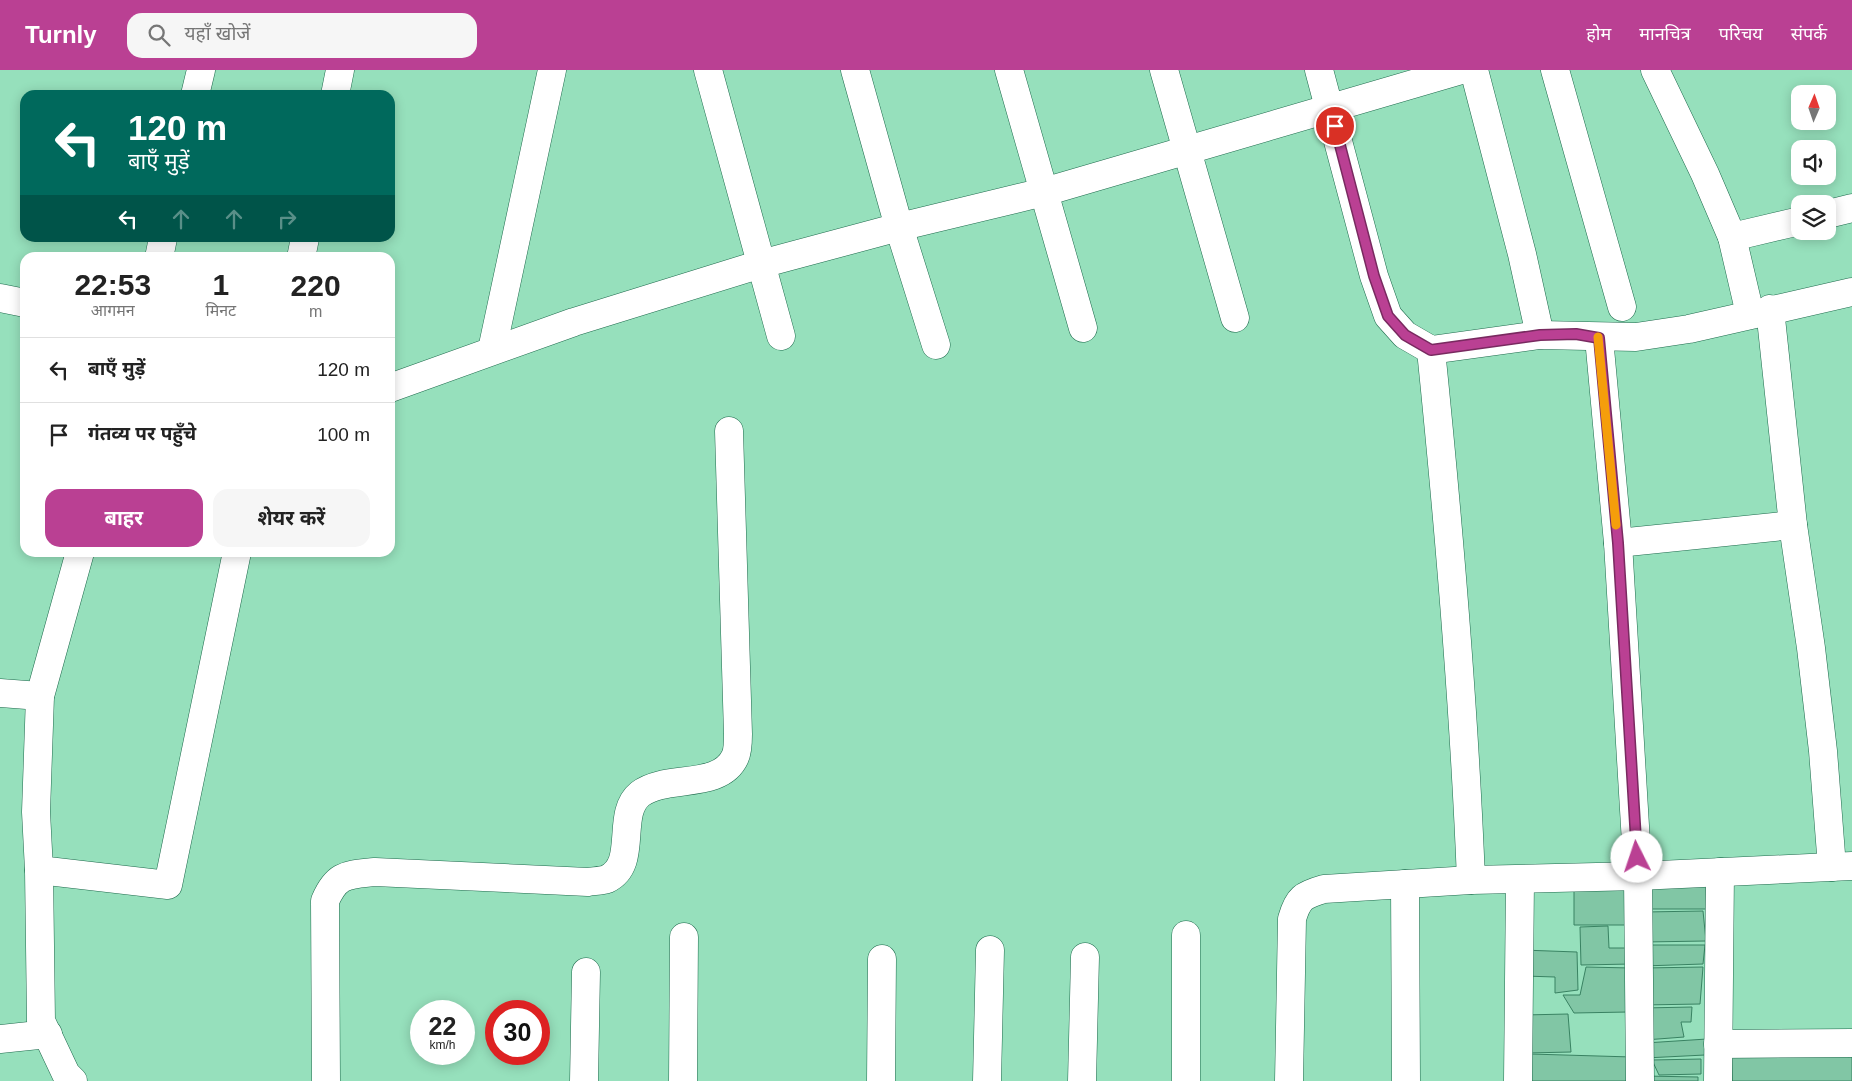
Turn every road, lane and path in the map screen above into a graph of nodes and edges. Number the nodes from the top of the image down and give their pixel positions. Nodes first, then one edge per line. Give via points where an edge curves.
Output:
1 (201, 70) edge
2 (340, 70) edge
3 (552, 70) edge
4 (708, 70) edge
5 (855, 70) edge
6 (1010, 70) edge
7 (1164, 70) edge
8 (1319, 70) edge
9 (1461, 70) edge
10 (1474, 70) edge
11 (1555, 70) edge
12 (1655, 70) edge
13 (196, 90) edge
14 (335, 90) edge
15 (1330, 108) junction
16 (1187, 150) junction
17 (1044, 192) junction
18 (1852, 208) edge
19 (1836, 212) edge
20 (1791, 222) edge
21 (899, 227) junction
22 (1732, 236) junction
23 (761, 264) junction
24 (1852, 292) edge
25 (0, 298) edge
26 (20, 302) edge
27 (1622, 307) dead end
28 (1760, 311) junction
29 (1235, 318) dead end
30 (1083, 328) dead end
31 (1540, 335) junction
32 (781, 336) dead end
33 (1599, 338) junction
34 (936, 345) dead end
35 (492, 350) junction
36 (1431, 350) junction
37 (395, 386) edge
38 (728, 431) dead end
39 (1793, 525) junction
40 (1618, 543) junction
41 (79, 557) edge
42 (236, 557) edge
43 (0, 693) edge
44 (40, 696) junction
45 (1842, 866) edge
46 (38, 870) junction
47 (1720, 872) junction
48 (1638, 876) junction
49 (1471, 880) junction
50 (1520, 880) junction
51 (1404, 884) junction
52 (1186, 935) dead end
53 (684, 937) dead end
54 (990, 950) dead end
55 (1085, 957) dead end
56 (882, 959) dead end
57 (586, 972) dead end
58 (48, 1034) junction
59 (0, 1040) edge
60 (1852, 1043) edge
61 (1718, 1044) junction
62 (73, 1081) edge
63 (326, 1081) edge
64 (584, 1081) edge
65 (683, 1081) edge
66 (881, 1081) edge
67 (987, 1081) edge
68 (1082, 1081) edge
69 (1186, 1081) edge
70 (1289, 1081) edge
71 (1406, 1081) edge
72 (1518, 1081) edge
73 (1640, 1081) edge
74 (1718, 1081) edge

1 - 13 street
2 - 14 street
3 - 35 street
4 - 23 street
5 - 21 street
6 - 17 street
7 - 16 street
8 - 15 street
9 - 15 street
10 - 31 street
11 - 27 street
12 - 22 street
15 - 16 street
15 - 36 street via 1374,276 1388,316 1405,335
16 - 17 street
16 - 29 street
17 - 21 street
17 - 30 street
18 - 19 street
20 - 22 street
21 - 23 street
21 - 34 street
22 - 28 street
23 - 32 street
23 - 35 street
24 - 28 street
25 - 26 street
28 - 33 street via 1636,337
28 - 39 street
31 - 33 street via 1576,334
31 - 36 street
33 - 40 street
35 - 37 street
36 - 49 street via 1465,735
38 - 63 street via 738,734 736,756 726,769 708,777 650,786 636,798 628,815 625,849 619,869 606,879 588,882 375,872 348,876 332,885 325,901
39 - 40 street
39 - 45 street
40 - 48 street
41 - 44 street
42 - 46 street via 168,885
43 - 44 street
44 - 46 street via 36,812
45 - 47 street
46 - 58 street via 41,1021
47 - 48 street
47 - 61 street
48 - 50 street
48 - 73 street
49 - 50 street
49 - 51 street
50 - 72 street
51 - 70 street via 1324,889 1308,893 1297,903 1292,919
51 - 71 street
52 - 69 street
53 - 65 street
54 - 67 street
55 - 68 street
56 - 66 street
57 - 64 street
58 - 59 street
58 - 62 street via 66,1074
60 - 61 street
61 - 74 street

